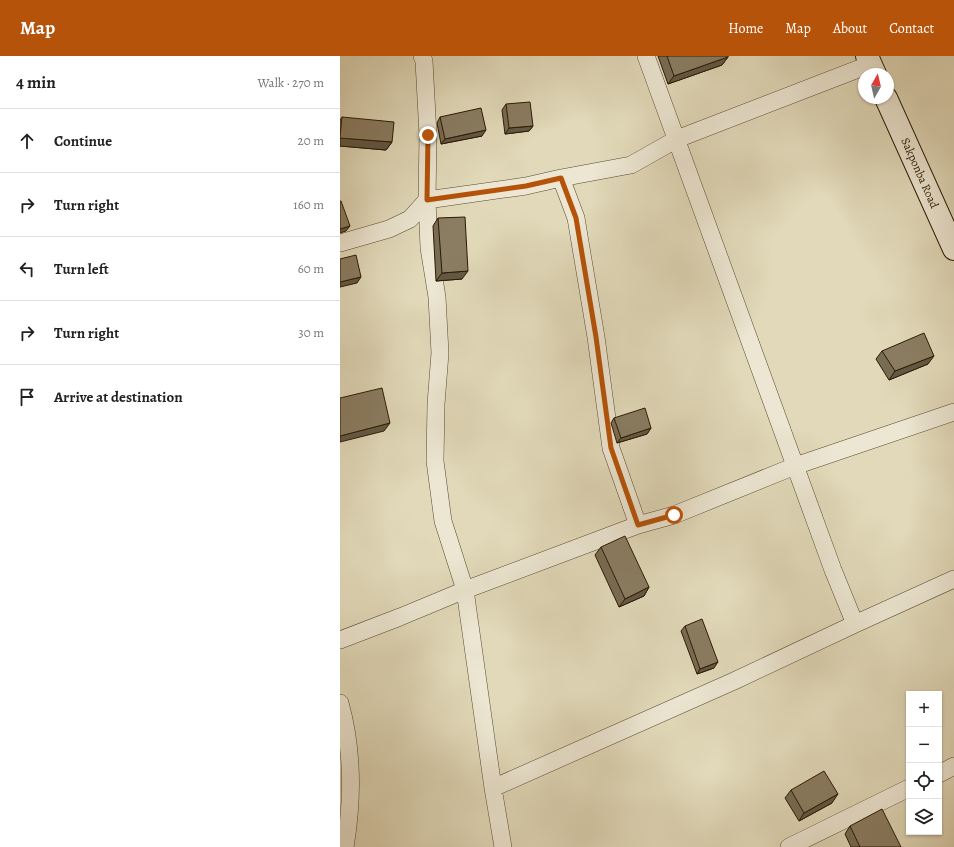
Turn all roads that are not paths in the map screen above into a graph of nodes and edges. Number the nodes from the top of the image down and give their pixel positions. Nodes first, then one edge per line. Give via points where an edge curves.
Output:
1 (422, 56) edge
2 (646, 56) edge
3 (871, 65) edge
4 (889, 104) edge
5 (678, 140) junction
6 (561, 178) junction
7 (427, 200) junction
8 (340, 243) edge
9 (954, 249) edge
10 (954, 412) edge
11 (795, 466) junction
12 (638, 525) junction
13 (954, 579) edge
14 (465, 590) junction
15 (855, 624) junction
16 (340, 640) edge
17 (340, 703) edge
18 (954, 766) edge
19 (942, 772) edge
20 (493, 788) junction
21 (906, 789) edge
22 (344, 823) edge
23 (345, 847) edge
24 (503, 847) edge
25 (789, 847) edge

1 - 7 street via 428,135
2 - 5 street
3 - 5 street
4 - 9 main road, Sakponba Road
5 - 6 street via 631,165
5 - 11 street
6 - 7 street via 526,186
6 - 12 street via 576,218 611,448
7 - 8 street via 410,219 389,229
7 - 14 street via 429,248 437,296 440,353 435,461 443,521
10 - 11 street
11 - 12 street via 674,515
11 - 15 street
12 - 14 street
13 - 15 street
14 - 16 street
14 - 20 street
15 - 20 street
17 - 22 street via 350,758
18 - 19 street
20 - 24 street
21 - 25 street
22 - 23 street

